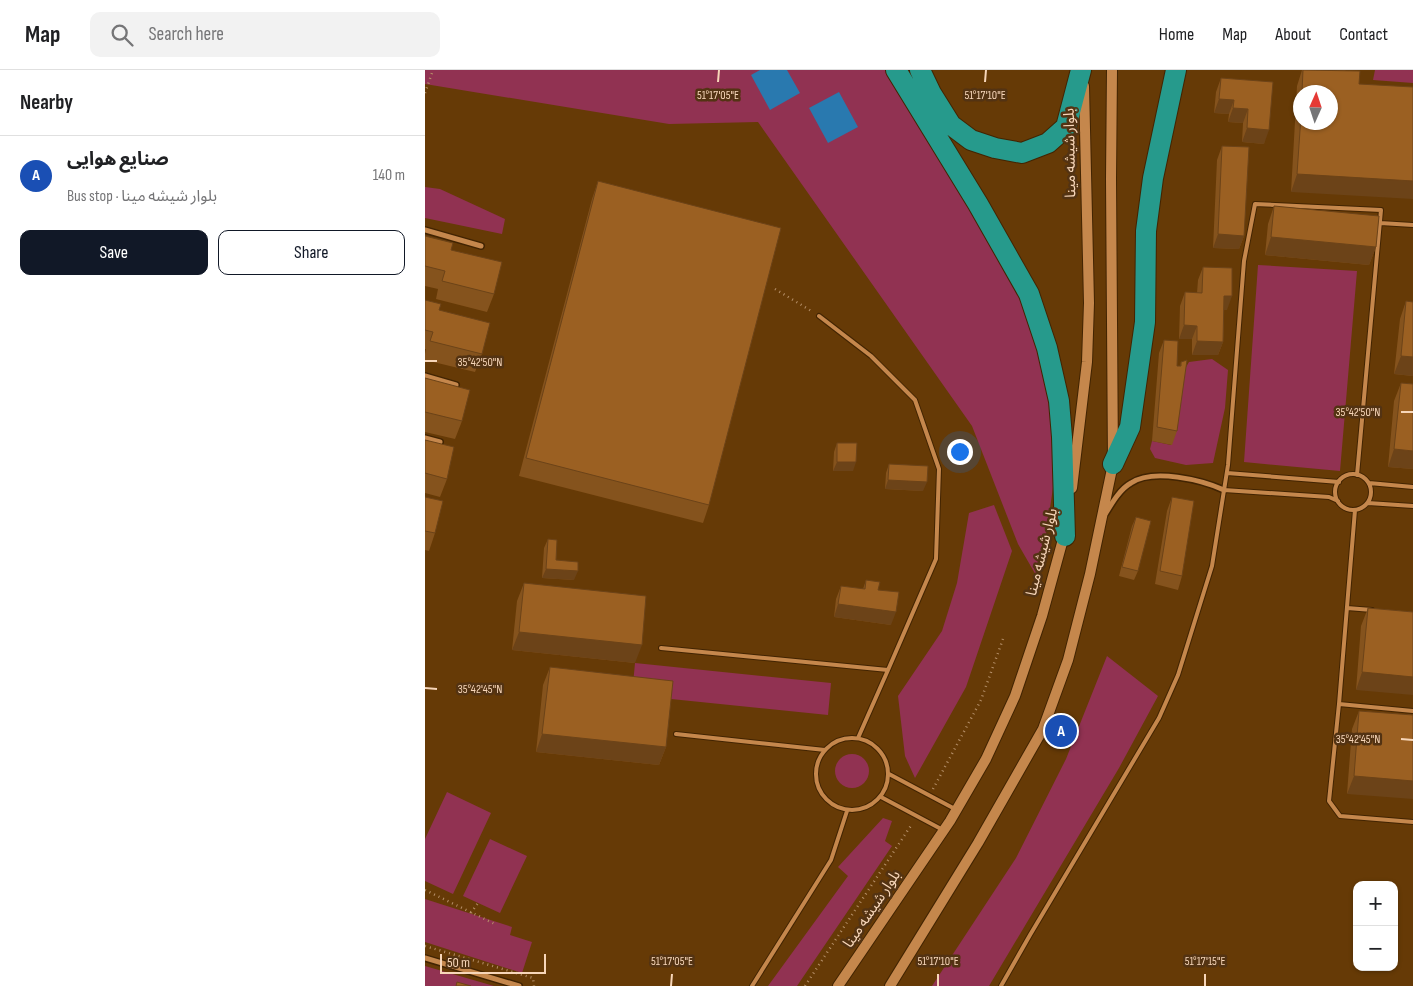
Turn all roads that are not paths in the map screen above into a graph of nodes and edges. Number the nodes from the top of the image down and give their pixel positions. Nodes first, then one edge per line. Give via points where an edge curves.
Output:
1 (896, 70) edge
2 (920, 70) edge
3 (1082, 70) edge
4 (1112, 70) edge
5 (1176, 70) edge
6 (1380, 223) junction
7 (1413, 225) edge
8 (425, 230) edge
9 (481, 246) dead end
10 (819, 316) road end
11 (425, 376) edge
12 (456, 384) edge
13 (425, 438) edge
14 (440, 442) edge
15 (1113, 464) junction
16 (1227, 473) junction
17 (1357, 475) junction
18 (1339, 482) junction
19 (1369, 484) junction
20 (1413, 487) edge
21 (1224, 490) junction
22 (1338, 501) junction
23 (1368, 502) junction
24 (1413, 506) edge
25 (1355, 510) junction
26 (1101, 519) junction
27 (1065, 536) junction
28 (1347, 608) junction
29 (1375, 610) edge
30 (661, 648) dead end
31 (888, 670) junction
32 (1339, 704) junction
33 (1413, 711) edge
34 (676, 734) dead end
35 (858, 738) junction
36 (825, 750) junction
37 (889, 774) junction
38 (881, 797) junction
39 (957, 810) junction
40 (847, 811) junction
41 (1413, 822) edge
42 (943, 830) junction
43 (425, 958) edge
44 (519, 986) edge
45 (752, 986) edge
46 (838, 986) edge
47 (890, 986) edge
48 (1001, 986) edge

1 - 27 highway via 1029,294 1047,348 1059,401
2 - 3 highway via 951,125 971,140 1022,153 1048,143 1066,126
3 - 27 main road, بلوار شیشه مینا via 1089,303 1087,362
4 - 15 main road
5 - 15 highway via 1153,178 1146,231 1145,322 1130,427
6 - 7 lane
6 - 16 lane via 1381,210 1255,204 1244,261
6 - 17 lane
8 - 9 street
10 - 31 lane via 871,356 915,400 939,469 936,559
11 - 12 street
13 - 14 street
15 - 26 main road
16 - 18 lane
16 - 21 lane
17 - 18 lane via 1347,476
17 - 19 lane
18 - 22 lane via 1335,491
19 - 20 lane
19 - 23 lane
21 - 22 lane via 1329,497
21 - 26 street via 1210,484 1155,475 1131,482
21 - 48 lane via 1212,566 1178,674 1159,718
22 - 25 lane via 1345,508
23 - 24 lane
23 - 25 lane
25 - 28 lane
26 - 47 main road via 1068,660 1043,729
27 - 39 main road, بلوار شیشه مینا via 1015,696 986,759
28 - 29 lane
28 - 32 lane
30 - 31 lane
31 - 35 lane
32 - 33 lane
32 - 41 lane via 1329,801 1340,816
34 - 36 lane
35 - 36 lane via 833,743
35 - 37 lane via 880,750
36 - 40 lane via 819,759 816,781 826,800
37 - 38 lane
37 - 39 lane
38 - 40 lane via 871,806
38 - 42 lane
39 - 42 main road, بلوار شیشه مینا
40 - 45 lane via 831,860
42 - 46 main road, بلوار شیشه مینا
43 - 44 street

